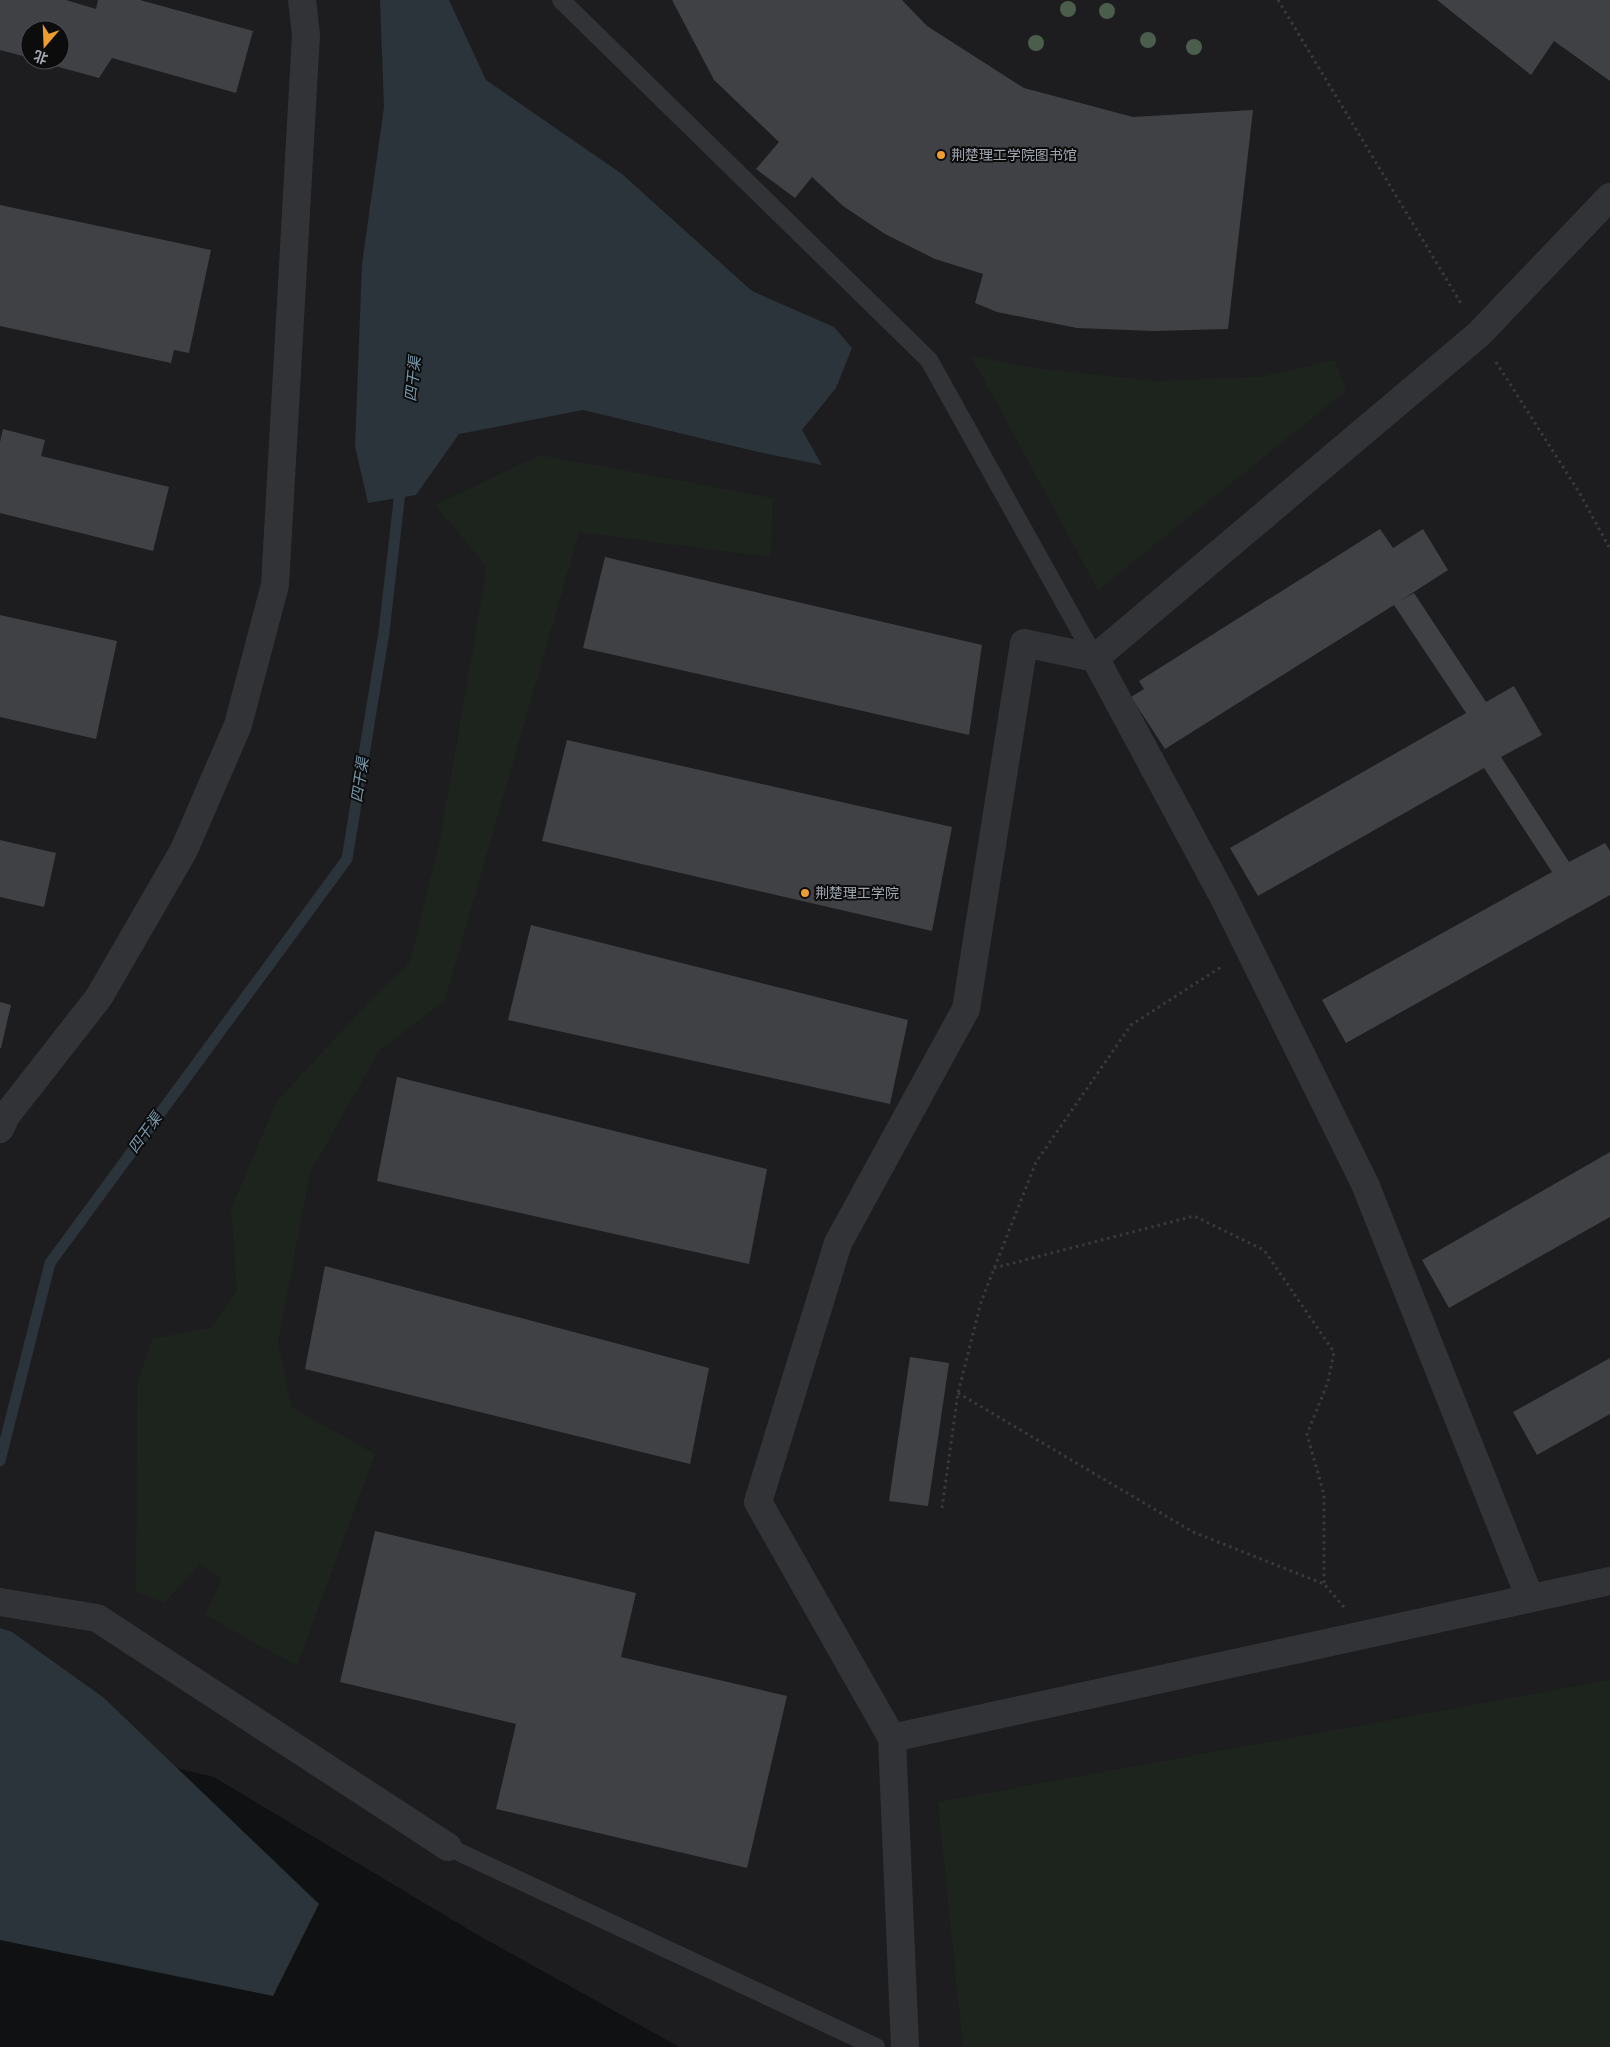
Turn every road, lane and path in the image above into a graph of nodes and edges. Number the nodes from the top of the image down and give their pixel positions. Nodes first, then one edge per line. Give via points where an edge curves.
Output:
1 (302, 0) edge
2 (561, 0) edge
3 (1278, 0) edge
4 (1610, 197) edge
5 (1479, 334) junction
6 (1610, 549) edge
7 (1095, 658) junction
8 (1249, 949) junction
9 (0, 1129) edge
10 (994, 1268) junction
11 (958, 1393) junction
12 (942, 1508) dead end
13 (1610, 1581) edge
14 (1324, 1584) junction
15 (1530, 1598) junction
16 (0, 1602) edge
17 (1367, 1634) junction
18 (892, 1738) junction
19 (448, 1847) joint
20 (876, 2047) edge
21 (905, 2047) edge

1 - 9 street via 306,35 275,585 238,725 184,850 104,988 6,1116
2 - 7 lane via 929,360
3 - 5 path
4 - 5 street
5 - 6 path via 1579,492
5 - 7 street
7 - 8 street
7 - 18 street via 1024,643 966,1010 838,1243 758,1502
8 - 10 path via 1131,1025 1036,1162
8 - 15 street via 1365,1184
10 - 11 path via 981,1302
10 - 14 path via 1194,1216 1264,1250 1334,1352 1328,1382 1307,1434 1324,1495
11 - 12 path
11 - 14 path via 1193,1532
13 - 15 street
14 - 17 path
15 - 17 street
16 - 19 street via 97,1618
17 - 18 street
18 - 21 street
19 - 20 lane

